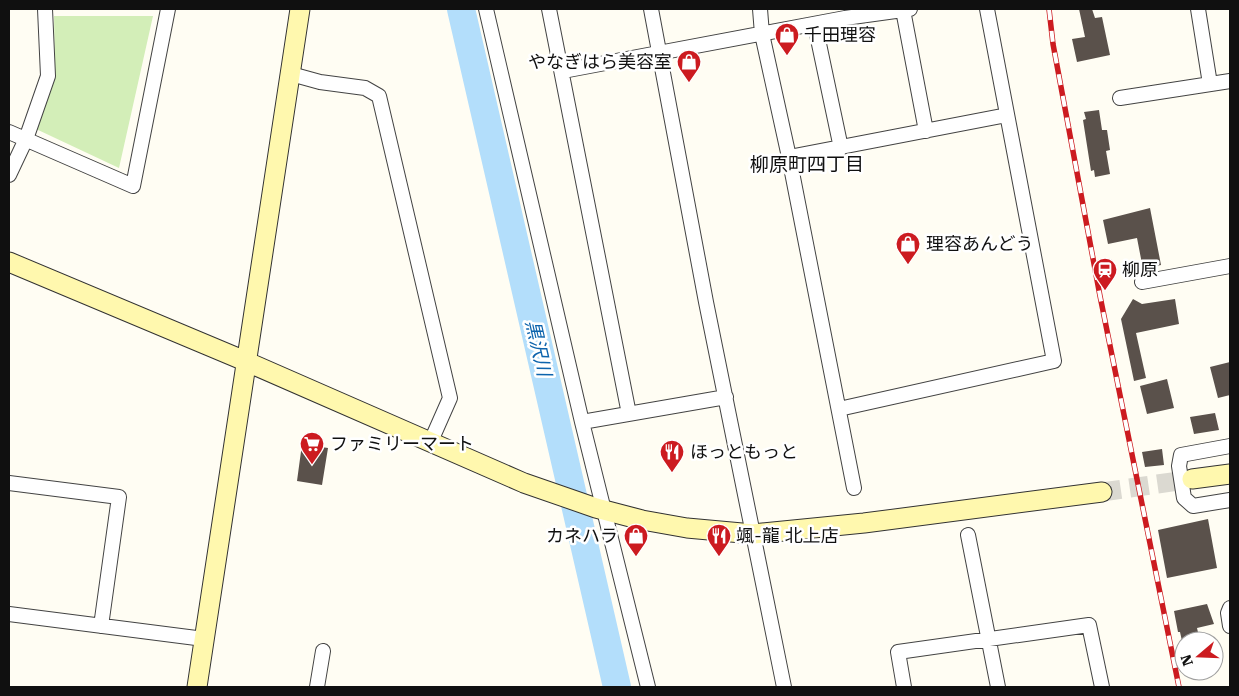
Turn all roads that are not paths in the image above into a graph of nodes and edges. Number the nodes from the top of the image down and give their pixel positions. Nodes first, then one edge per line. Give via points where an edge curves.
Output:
1 (45, 9) edge
2 (168, 9) edge
3 (300, 9) edge
4 (486, 9) edge
5 (549, 9) edge
6 (651, 9) edge
7 (760, 9) edge
8 (906, 9) edge
9 (986, 9) edge
10 (1198, 9) edge
11 (844, 13) edge
12 (815, 25) junction
13 (762, 34) junction
14 (660, 53) junction
15 (563, 71) junction
16 (291, 74) junction
17 (1230, 81) edge
18 (1210, 84) junction
19 (1120, 98) dead end
20 (1007, 115) junction
21 (926, 131) junction
22 (9, 132) edge
23 (26, 139) junction
24 (841, 148) junction
25 (789, 157) junction
26 (9, 176) edge
27 (9, 262) edge
28 (1230, 266) edge
29 (1142, 282) dead end
30 (245, 361) junction
31 (726, 397) junction
32 (840, 409) junction
33 (629, 414) junction
34 (582, 422) junction
35 (431, 441) junction
36 (1230, 446) edge
37 (1230, 474) edge
38 (1192, 479) tunnel mouth
39 (9, 483) edge
40 (854, 488) dead end
41 (1102, 492) tunnel mouth
42 (1230, 500) edge
43 (601, 509) junction
44 (753, 534) junction
45 (968, 535) dead end
46 (1230, 608) edge
47 (9, 614) edge
48 (101, 626) junction
49 (1230, 626) edge
50 (204, 639) junction
51 (988, 639) junction
52 (323, 651) dead end
53 (197, 687) edge
54 (317, 687) edge
55 (648, 687) edge
56 (784, 687) edge
57 (904, 687) edge
58 (998, 687) edge
59 (1102, 687) edge

1 - 23 street via 48,76
2 - 23 street via 133,186
3 - 16 street
4 - 34 street
5 - 15 street
6 - 14 street
7 - 13 street
8 - 11 street
8 - 21 street
9 - 20 street
10 - 18 street
11 - 12 street
12 - 13 street
12 - 24 street
13 - 14 street
13 - 25 street
14 - 15 street
14 - 31 street
15 - 33 street
16 - 30 street
16 - 35 street via 365,88 378,96 450,398
17 - 18 street
18 - 19 street
20 - 21 street
20 - 32 street via 1054,361
21 - 24 street
22 - 23 street
23 - 26 street
24 - 25 street
25 - 32 street
27 - 30 street
28 - 29 street
30 - 35 street
30 - 50 street
31 - 33 street
31 - 44 street
32 - 40 street
33 - 34 street
34 - 43 street
35 - 43 street via 555,494
36 - 42 street via 1181,455 1179,466 1184,498 1193,506
37 - 38 street
39 - 48 street via 119,497
41 - 44 street via 864,524
43 - 44 street via 687,528
43 - 55 street
44 - 56 street
45 - 51 street
46 - 49 street
47 - 48 street
48 - 50 street
50 - 53 street
51 - 57 street via 898,652
51 - 58 street
51 - 59 street via 1089,625
52 - 54 street

